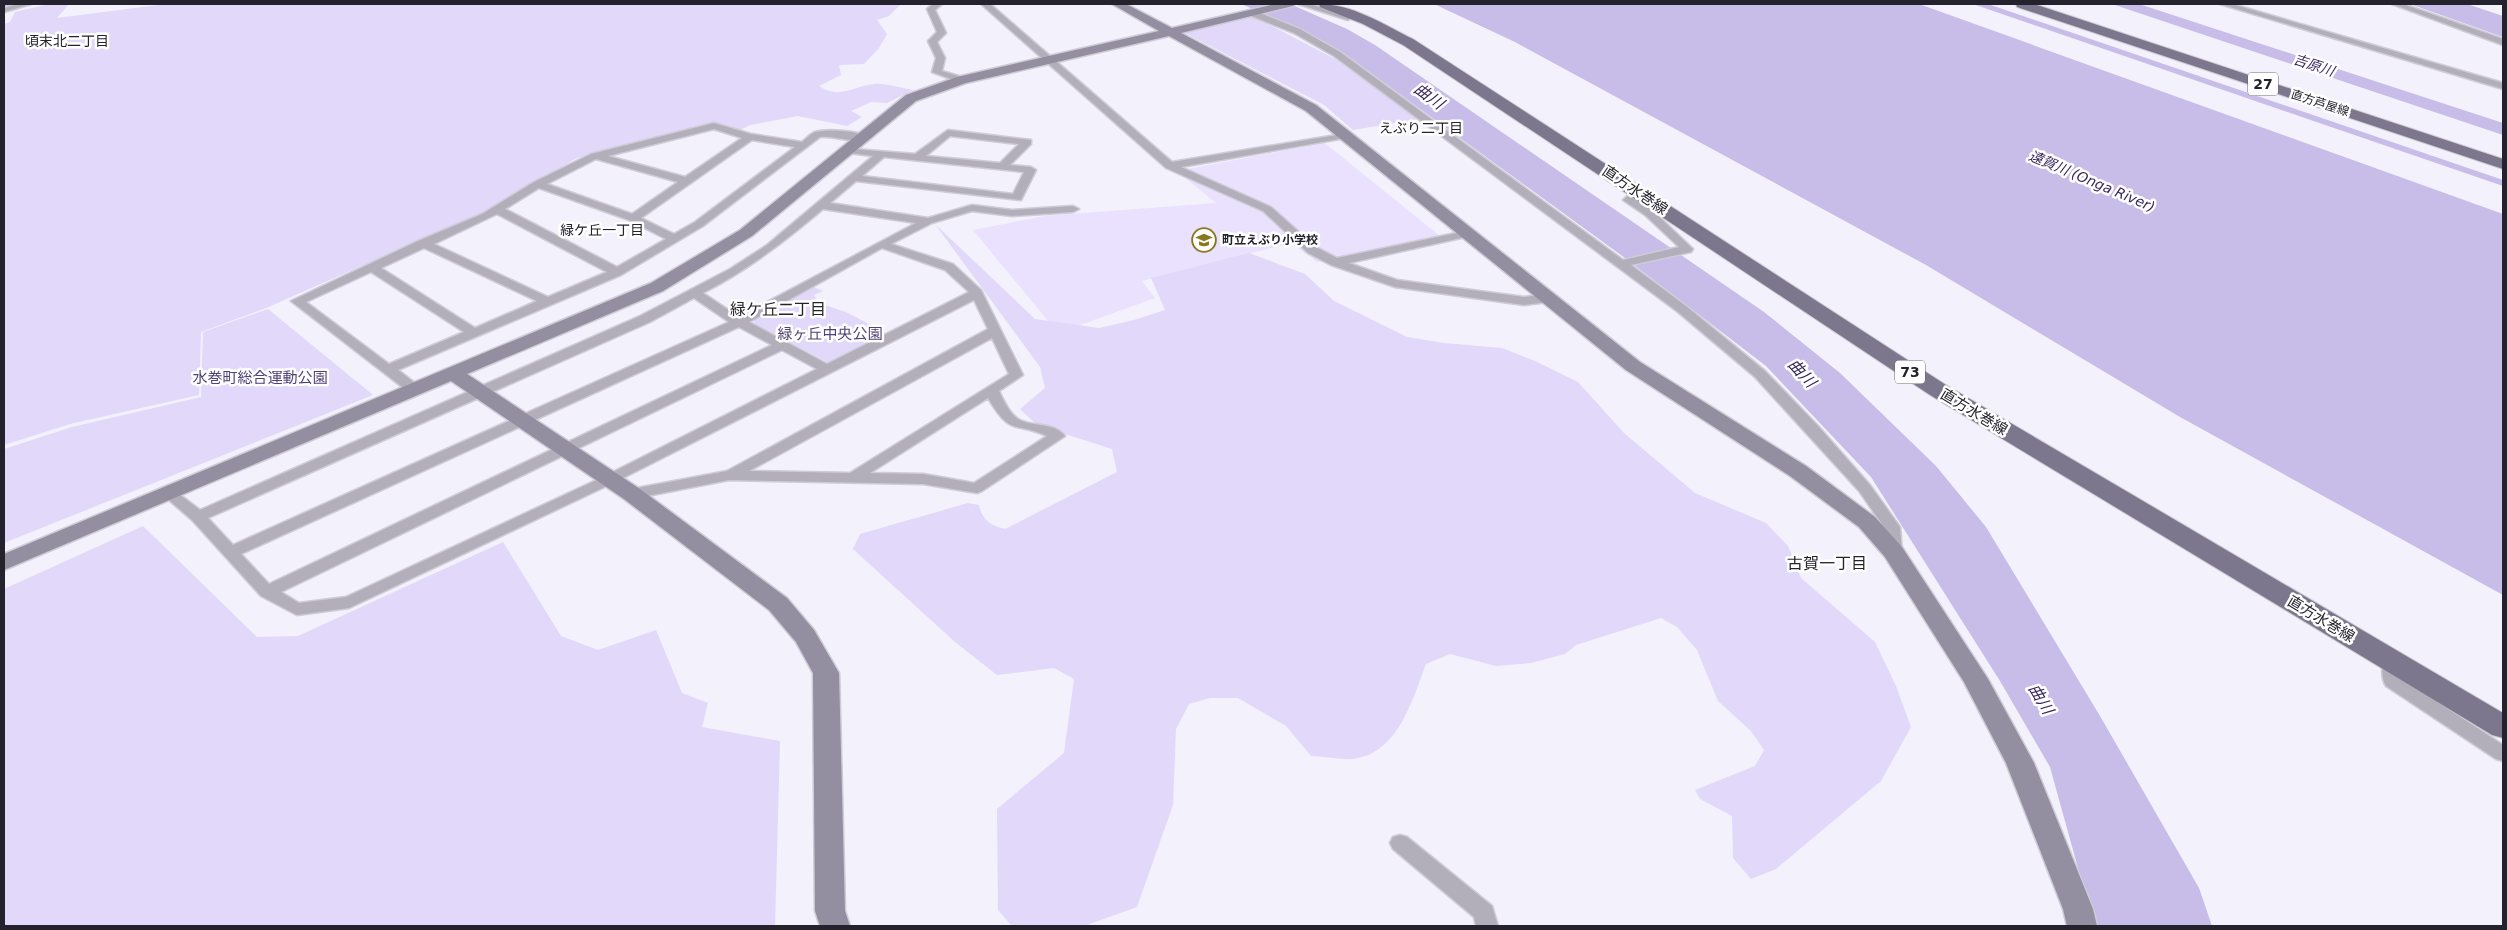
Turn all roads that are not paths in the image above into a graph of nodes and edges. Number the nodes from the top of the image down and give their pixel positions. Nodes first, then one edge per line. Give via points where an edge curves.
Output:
1 (27, 4) edge
2 (938, 4) edge
3 (985, 4) edge
4 (1118, 4) edge
5 (1289, 4) edge
6 (1302, 4) edge
7 (1326, 4) edge
8 (2022, 4) edge
9 (2224, 4) edge
10 (2396, 4) edge
11 (4, 10) edge
12 (1254, 12) junction
13 (1368, 21) junction
14 (1168, 31) junction
15 (2503, 42) edge
16 (1047, 61) junction
17 (962, 80) junction
18 (2503, 86) edge
19 (1345, 135) junction
20 (750, 137) junction
21 (861, 137) junction
22 (803, 145) junction
23 (845, 150) junction
24 (882, 153) junction
25 (595, 156) junction
26 (918, 157) junction
27 (2503, 164) edge
28 (1170, 166) junction
29 (1002, 167) junction
30 (854, 178) junction
31 (686, 181) junction
32 (538, 184) junction
33 (1638, 192) junction
34 (821, 205) junction
35 (496, 209) junction
36 (1073, 209) dead end
37 (633, 218) junction
38 (928, 221) junction
39 (1466, 234) junction
40 (676, 239) junction
41 (422, 243) junction
42 (881, 244) junction
43 (1335, 262) junction
44 (1621, 264) junction
45 (371, 267) junction
46 (617, 272) junction
47 (694, 293) junction
48 (977, 293) junction
49 (1548, 298) junction
50 (549, 302) junction
51 (739, 322) junction
52 (996, 330) junction
53 (474, 333) junction
54 (782, 345) junction
55 (828, 368) junction
56 (390, 369) junction
57 (453, 374) junction
58 (415, 390) junction
59 (990, 390) junction
60 (482, 393) junction
61 (521, 421) junction
62 (565, 449) junction
63 (729, 475) junction
64 (854, 476) junction
65 (608, 480) junction
66 (170, 494) junction
67 (632, 494) junction
68 (198, 517) junction
69 (1894, 552) junction
70 (230, 553) junction
71 (4, 563) edge
72 (267, 592) junction
73 (2392, 661) junction
74 (2503, 728) edge
75 (2503, 754) edge
76 (1400, 843) dead end
77 (835, 926) edge
78 (1487, 926) edge
79 (2082, 926) edge

1 - 11 street
2 - 17 street via 931,9 942,33 932,41 941,54 942,62 937,72
3 - 16 street
4 - 14 street
5 - 12 street
6 - 13 street
7 - 13 main road, 直方水巻線 / 73
8 - 27 main road, 直方芦屋線 / 27
9 - 18 street
10 - 15 street
12 - 14 street
12 - 44 street via 1337,54
13 - 33 main road, 直方水巻線 / 73 via 1438,61
14 - 16 street
14 - 19 street via 1294,97
16 - 17 street
16 - 28 street via 1101,103
17 - 21 street via 911,98
19 - 28 street
19 - 39 street
20 - 22 street
20 - 25 street via 714,126
20 - 31 street
21 - 22 street via 828,133 817,135
21 - 23 street
22 - 40 street
23 - 24 street
23 - 57 street via 746,232 691,268 616,306
24 - 26 street
24 - 30 street
25 - 31 street
25 - 32 street
26 - 29 street
26 - 29 street via 948,133 1027,142
28 - 43 street via 1267,209 1312,250
29 - 30 street via 1032,170 1017,198
30 - 34 street
31 - 37 street
32 - 35 street
32 - 37 street
33 - 44 street via 1629,200 1649,213 1687,249
33 - 73 main road, 直方水巻線 / 73 via 1938,390
34 - 38 street
34 - 47 street via 771,247
35 - 41 street
35 - 46 street
36 - 38 street via 1012,213 972,208
37 - 40 street
38 - 42 street
39 - 43 street
39 - 49 street
40 - 46 street
41 - 45 street
41 - 50 street
42 - 48 street via 949,267
42 - 51 street
43 - 49 street via 1395,283 1524,301
44 - 69 street via 1682,309 1760,374 1813,429 1865,488 1892,527
45 - 53 street
45 - 56 street via 297,301
46 - 50 street
47 - 51 street
47 - 60 street via 645,319
48 - 52 street
48 - 55 street
49 - 69 street via 1633,366 1837,498 1867,522
50 - 53 street
51 - 54 street
51 - 61 street
52 - 59 street via 1016,375
52 - 63 street
53 - 56 street
54 - 55 street
54 - 62 street
55 - 65 street
56 - 58 street
57 - 58 street
57 - 60 street
58 - 66 street
59 - 64 street
59 - 64 street via 1004,413 1016,424 1041,428 1058,436 977,488 922,479
60 - 61 street
60 - 68 street
61 - 62 street
61 - 70 street
62 - 65 street
62 - 72 street
63 - 64 street
63 - 67 street
65 - 67 street
65 - 72 street via 348,602 297,608
66 - 68 street
66 - 71 street
67 - 77 street via 778,604 798,624 826,673 830,911
68 - 70 street
69 - 79 street via 1975,679 2020,763
70 - 72 street
73 - 74 main road, 直方水巻線 / 73
73 - 75 street via 2392,681
76 - 78 street via 1484,912

